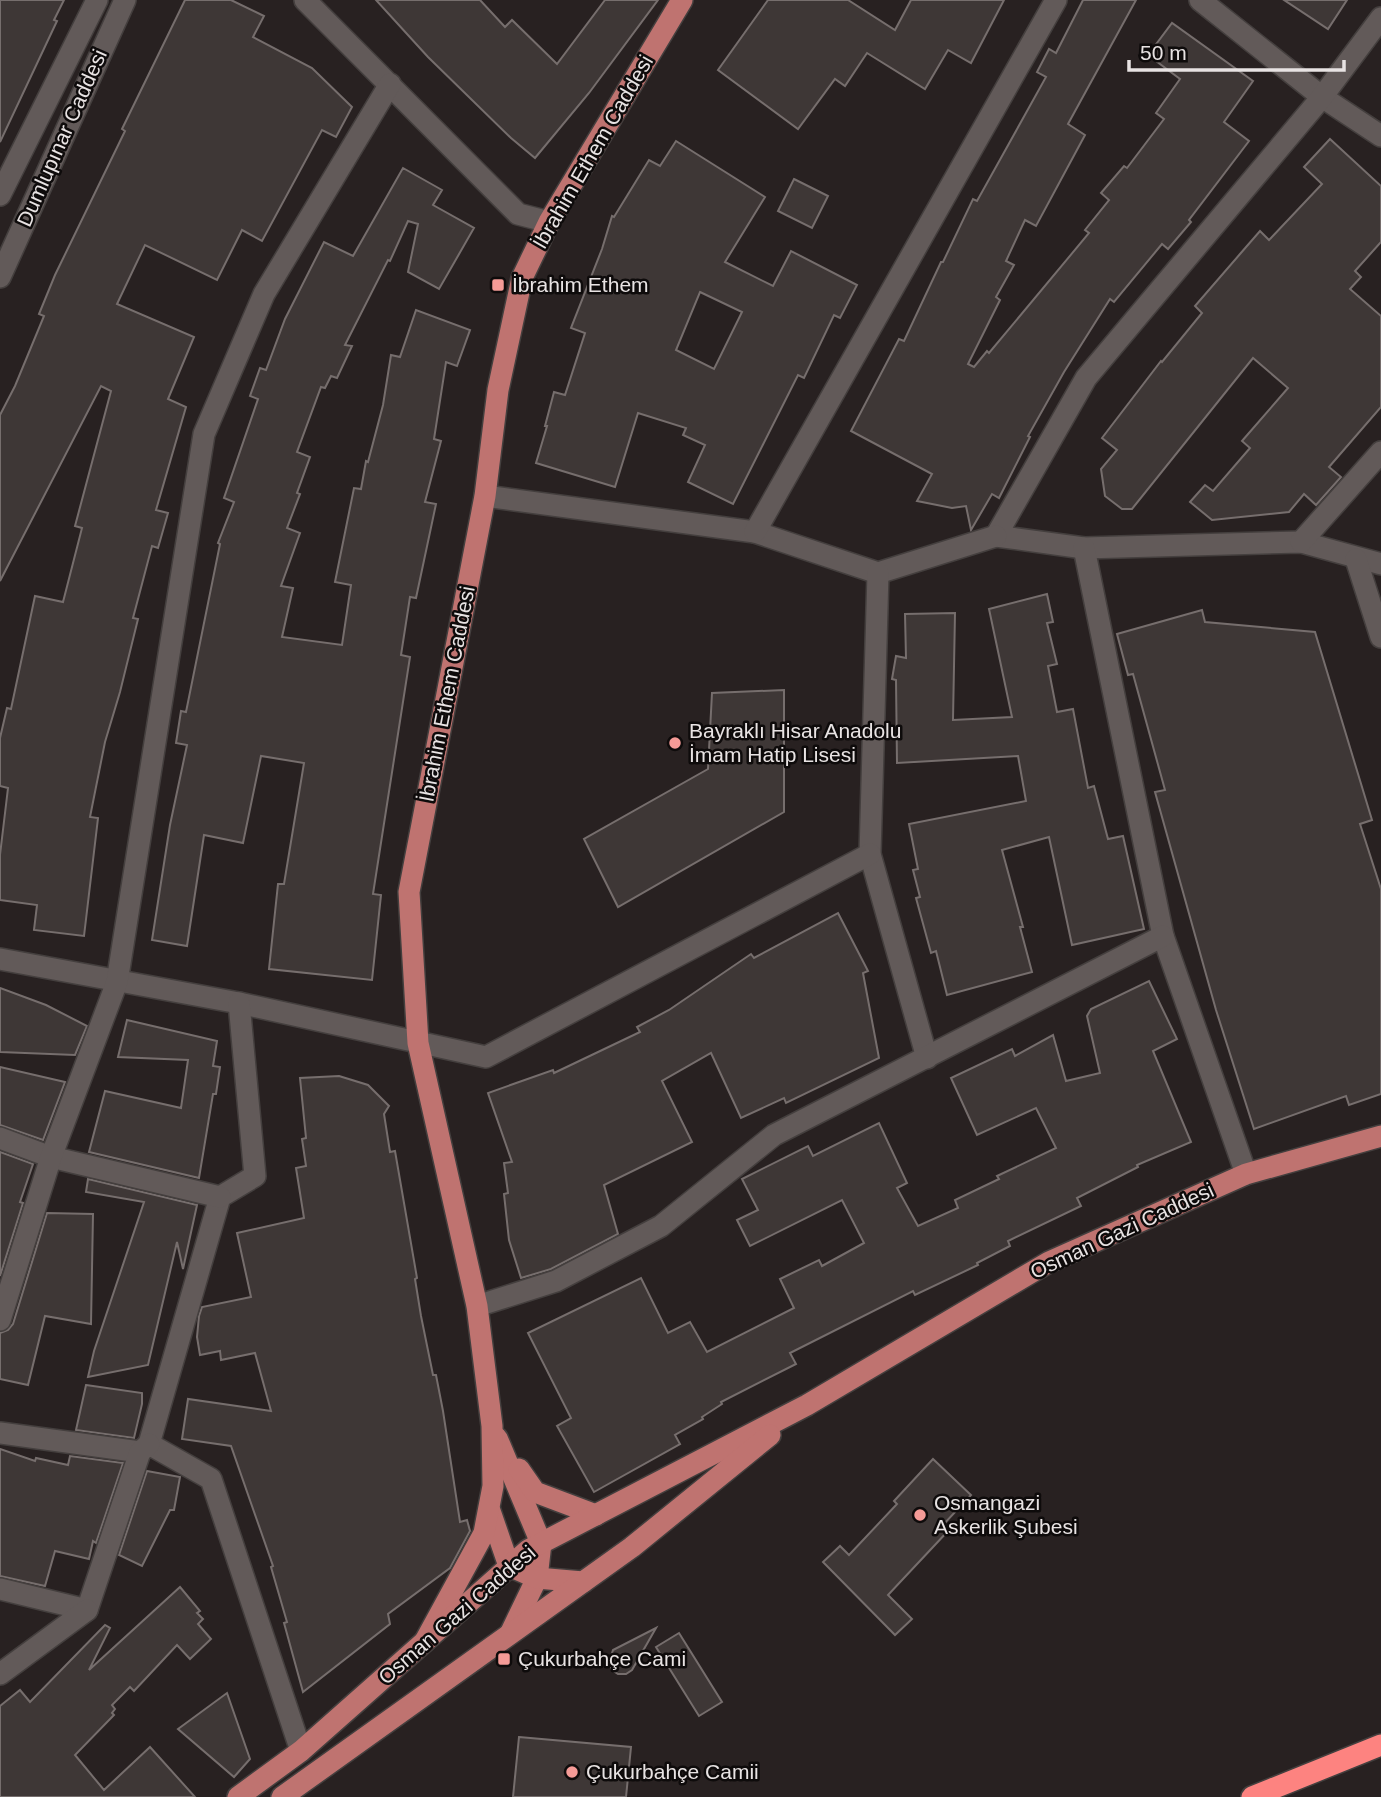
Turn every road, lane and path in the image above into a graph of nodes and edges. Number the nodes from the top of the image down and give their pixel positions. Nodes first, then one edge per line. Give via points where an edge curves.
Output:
1 (97, 0) edge
2 (125, 0) edge
3 (305, 0) edge
4 (682, 0) edge
5 (1056, 0) edge
6 (1200, 0) edge
7 (1381, 18) edge
8 (390, 84) junction
9 (1322, 97) junction
10 (1381, 136) edge
11 (0, 195) edge
12 (549, 222) junction
13 (0, 277) edge
14 (1381, 452) edge
15 (485, 496) junction
16 (755, 532) junction
17 (996, 536) junction
18 (1301, 542) junction
19 (1084, 548) junction
20 (1356, 559) junction
21 (1381, 564) edge
22 (878, 573) junction
23 (1381, 637) edge
24 (870, 854) junction
25 (1163, 936) junction
26 (0, 958) edge
27 (117, 982) junction
28 (239, 1003) junction
29 (418, 1043) junction
30 (927, 1058) junction
31 (1381, 1136) edge
32 (0, 1138) edge
33 (51, 1157) junction
34 (1246, 1174) junction
35 (220, 1197) junction
36 (477, 1306) junction
37 (0, 1320) edge
38 (807, 1405) junction
39 (492, 1426) junction
40 (0, 1433) edge
41 (144, 1448) junction
42 (489, 1509) junction
43 (596, 1515) junction
44 (541, 1543) junction
45 (509, 1566) junction
46 (537, 1578) junction
47 (583, 1582) junction
48 (0, 1589) edge
49 (87, 1610) junction
50 (509, 1636) junction
51 (425, 1641) junction
52 (0, 1674) edge
53 (1381, 1745) edge
54 (300, 1751) junction
55 (238, 1797) edge
56 (282, 1797) edge
57 (1252, 1797) edge

1 - 11 street, Dumlupınar Caddesi
2 - 13 street, Dumlupınar Caddesi
3 - 8 street
4 - 12 main road, İbrahim Ethem Caddesi
5 - 16 street
6 - 9 street
7 - 9 street
8 - 12 street via 518,214
8 - 27 street via 264,294 204,434
9 - 10 street
9 - 17 street via 1086,378
12 - 15 main road, İbrahim Ethem Caddesi via 522,278 498,390
14 - 18 street
15 - 16 street
15 - 29 main road, İbrahim Ethem Caddesi via 410,892
16 - 22 street
17 - 19 street
17 - 22 street
18 - 19 street
18 - 20 street
19 - 25 street
20 - 21 street
20 - 23 street
22 - 24 street
24 - 29 street via 486,1057
24 - 30 street
25 - 30 street
25 - 34 street
26 - 27 street
27 - 28 street
27 - 33 street
28 - 29 street
28 - 35 street via 255,1176
29 - 36 main road, İbrahim Ethem Caddesi
30 - 36 street via 774,1135 661,1226 556,1281
31 - 34 main road, Osman Gazi Caddesi
32 - 33 street
33 - 35 street
33 - 37 street
34 - 38 main road, Osman Gazi Caddesi via 1049,1262
35 - 41 street
36 - 39 main road, İbrahim Ethem Caddesi
38 - 43 main road, Osman Gazi Caddesi
38 - 47 main road, Osman Gazi Caddesi
39 - 42 main road, İbrahim Ethem Caddesi
39 - 43 main road, İbrahim Ethem Caddesi via 536,1492
39 - 44 main road, İbrahim Ethem Caddesi
40 - 41 street
41 - 49 street
41 - 54 street via 211,1479
42 - 45 main road, İbrahim Ethem Caddesi
42 - 51 main road, İbrahim Ethem Caddesi via 484,1533
43 - 44 main road, Osman Gazi Caddesi
44 - 45 main road, Osman Gazi Caddesi
44 - 46 main road, İbrahim Ethem Caddesi
45 - 46 main road
45 - 51 main road, Osman Gazi Caddesi
46 - 47 main road
46 - 50 main road, İbrahim Ethem Caddesi
47 - 50 main road, Osman Gazi Caddesi
48 - 49 street
49 - 52 street
50 - 56 main road, Osman Gazi Caddesi
51 - 54 main road, Osman Gazi Caddesi
53 - 57 highway
54 - 55 main road, Osman Gazi Caddesi

